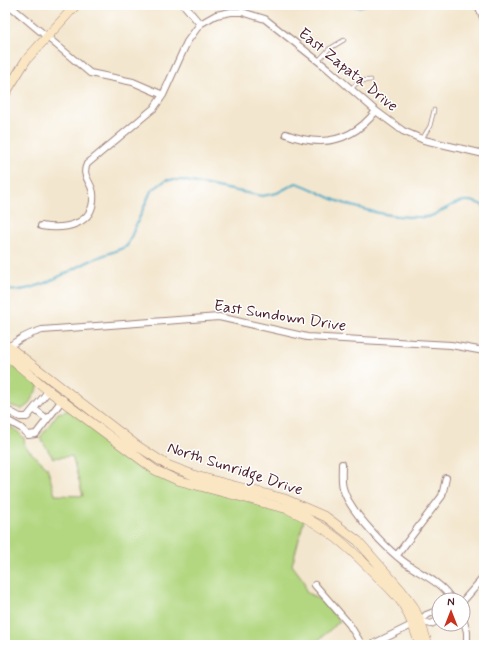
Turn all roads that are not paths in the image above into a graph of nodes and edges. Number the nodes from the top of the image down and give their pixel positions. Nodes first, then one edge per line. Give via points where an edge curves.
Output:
1 (9, 5) edge
2 (76, 5) edge
3 (184, 5) edge
4 (478, 5) edge
5 (484, 20) edge
6 (200, 24) junction
7 (48, 37) junction
8 (344, 40) dead end
9 (318, 61) junction
10 (371, 80) dead end
11 (351, 89) junction
12 (5, 94) edge
13 (163, 95) junction
14 (434, 110) dead end
15 (376, 111) junction
16 (286, 134) dead end
17 (422, 139) junction
18 (484, 154) edge
19 (41, 226) dead end
20 (6, 349) edge
21 (484, 351) edge
22 (55, 382) junction
23 (49, 391) junction
24 (68, 393) junction
25 (62, 400) junction
26 (5, 409) edge
27 (34, 409) junction
28 (23, 417) junction
29 (5, 419) edge
30 (47, 419) junction
31 (18, 426) junction
32 (342, 464) dead end
33 (446, 478) dead end
34 (397, 555) junction
35 (484, 577) edge
36 (315, 585) dead end
37 (446, 592) edge
38 (471, 592) edge
39 (431, 613) edge
40 (416, 623) junction
41 (431, 624) edge
42 (467, 632) edge
43 (362, 645) edge
44 (371, 645) edge
45 (420, 645) edge
46 (428, 645) edge
47 (467, 645) edge

1 - 7 street
2 - 7 street
3 - 6 street
4 - 5 street
6 - 9 street, East Zapata Drive via 216,15 231,12 265,18
6 - 13 street, East Zapata Drive via 187,42
7 - 12 street via 26,60
7 - 13 street via 90,73 133,82
8 - 9 lane via 329,49
9 - 11 street, East Zapata Drive
10 - 11 lane via 359,80
11 - 15 street, East Zapata Drive
13 - 19 street, East Zapata Drive via 151,111 87,164 84,170 93,192 92,204 84,218 65,228
14 - 17 lane via 430,126
15 - 16 street via 360,129 345,137 317,141 299,139
15 - 17 street, East Zapata Drive via 403,131
17 - 18 street, East Zapata Drive
20 - 21 street, East Sundown Drive via 30,333 42,330 220,317 307,337 451,345
20 - 22 street, North Sunridge Drive
20 - 23 street, North Sunridge Drive
22 - 23 street
22 - 24 street, North Sunridge Drive
23 - 25 street, North Sunridge Drive
23 - 27 street
24 - 25 street
24 - 40 street, North Sunridge Drive via 136,445 167,465 196,476 285,499 326,517 358,541 401,590 413,606
25 - 30 street
25 - 40 street, North Sunridge Drive via 156,470 192,484 288,509 323,527 352,550 393,592
26 - 28 street
27 - 28 street via 27,417
27 - 30 street
28 - 31 street
29 - 31 street
30 - 31 street via 39,431 32,435 28,435
32 - 34 street via 343,487 353,509
33 - 34 street via 442,496
34 - 37 street
35 - 38 street
36 - 43 street via 349,624
39 - 40 street
40 - 41 street
40 - 44 street
40 - 45 street, North Sunridge Drive
40 - 46 street, North Sunridge Drive
42 - 47 street

